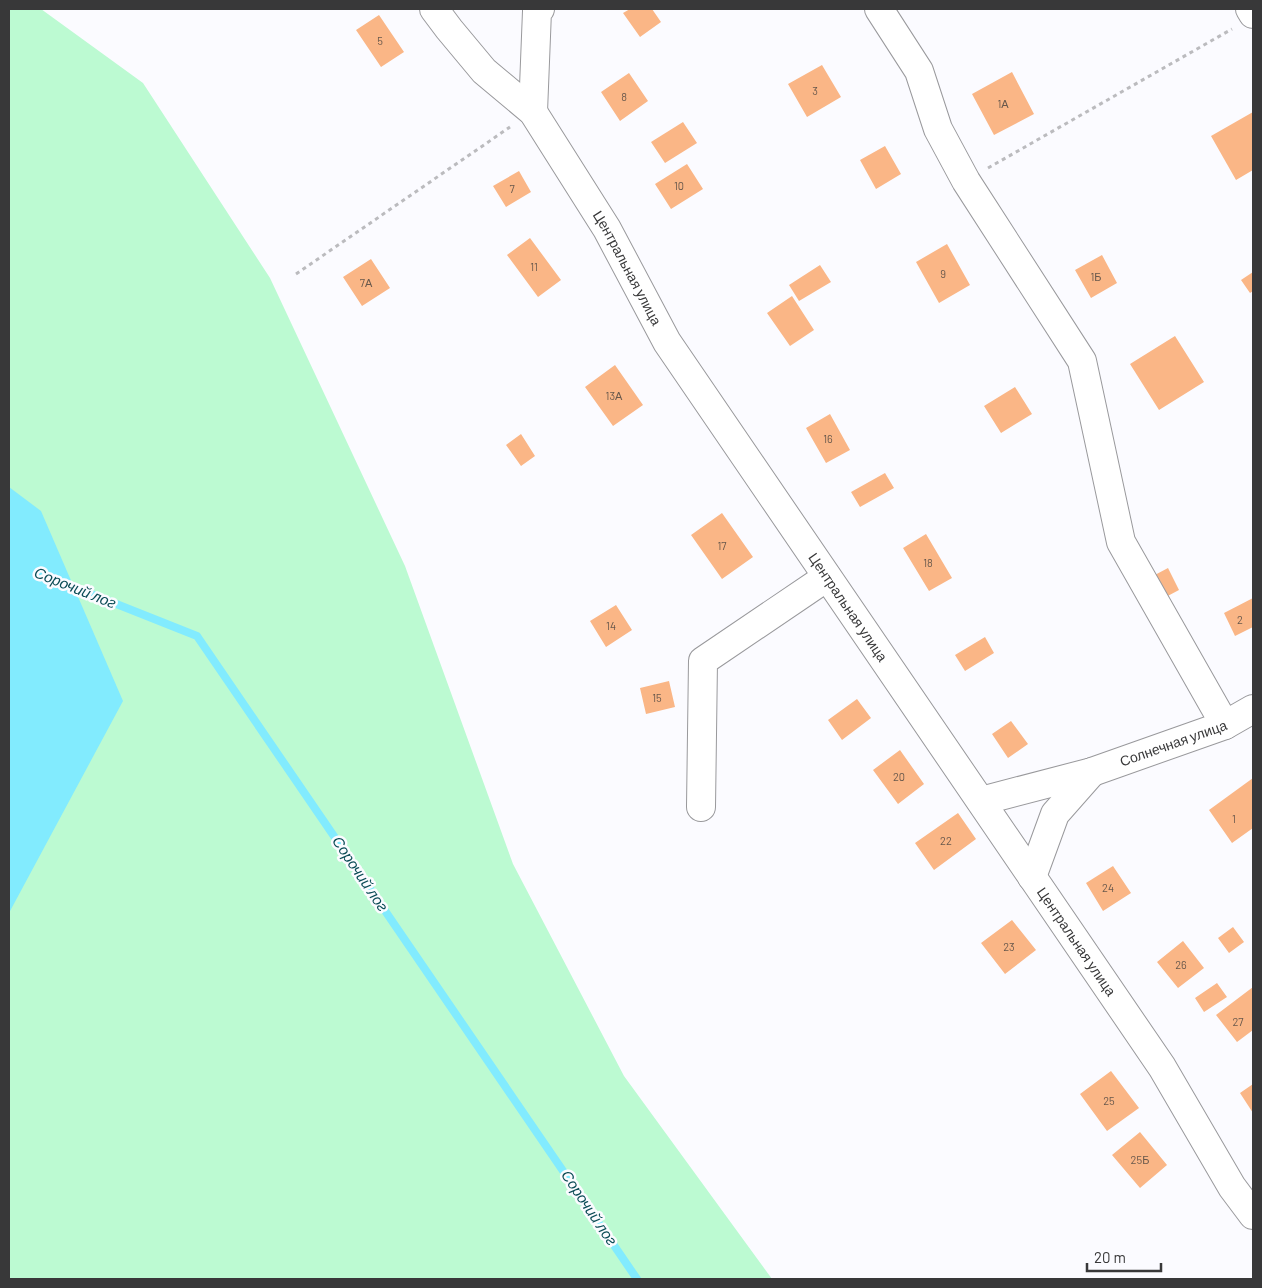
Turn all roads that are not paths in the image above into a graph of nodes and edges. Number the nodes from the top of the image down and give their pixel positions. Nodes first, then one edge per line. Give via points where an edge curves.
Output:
1 (434, 9) edge
2 (540, 9) edge
3 (879, 9) edge
4 (533, 112) junction
5 (827, 577) junction
6 (1253, 709) edge
7 (1225, 725) junction
8 (1092, 772) junction
9 (981, 800) junction
10 (701, 807) dead end
11 (1032, 877) junction
12 (1253, 1215) edge

1 - 4 street, Центральная улица via 484,71
2 - 4 street via 537,11
3 - 7 street via 919,71 938,130 966,181 1082,361 1121,542
4 - 5 street, Центральная улица via 607,229 667,342
5 - 9 street, Центральная улица
5 - 10 street via 702,661
6 - 7 street, Солнечная улица
7 - 8 street, Солнечная улица
8 - 9 street, Солнечная улица
8 - 11 street via 1056,814
9 - 11 street, Центральная улица
11 - 12 street, Центральная улица via 1162,1067 1232,1187

